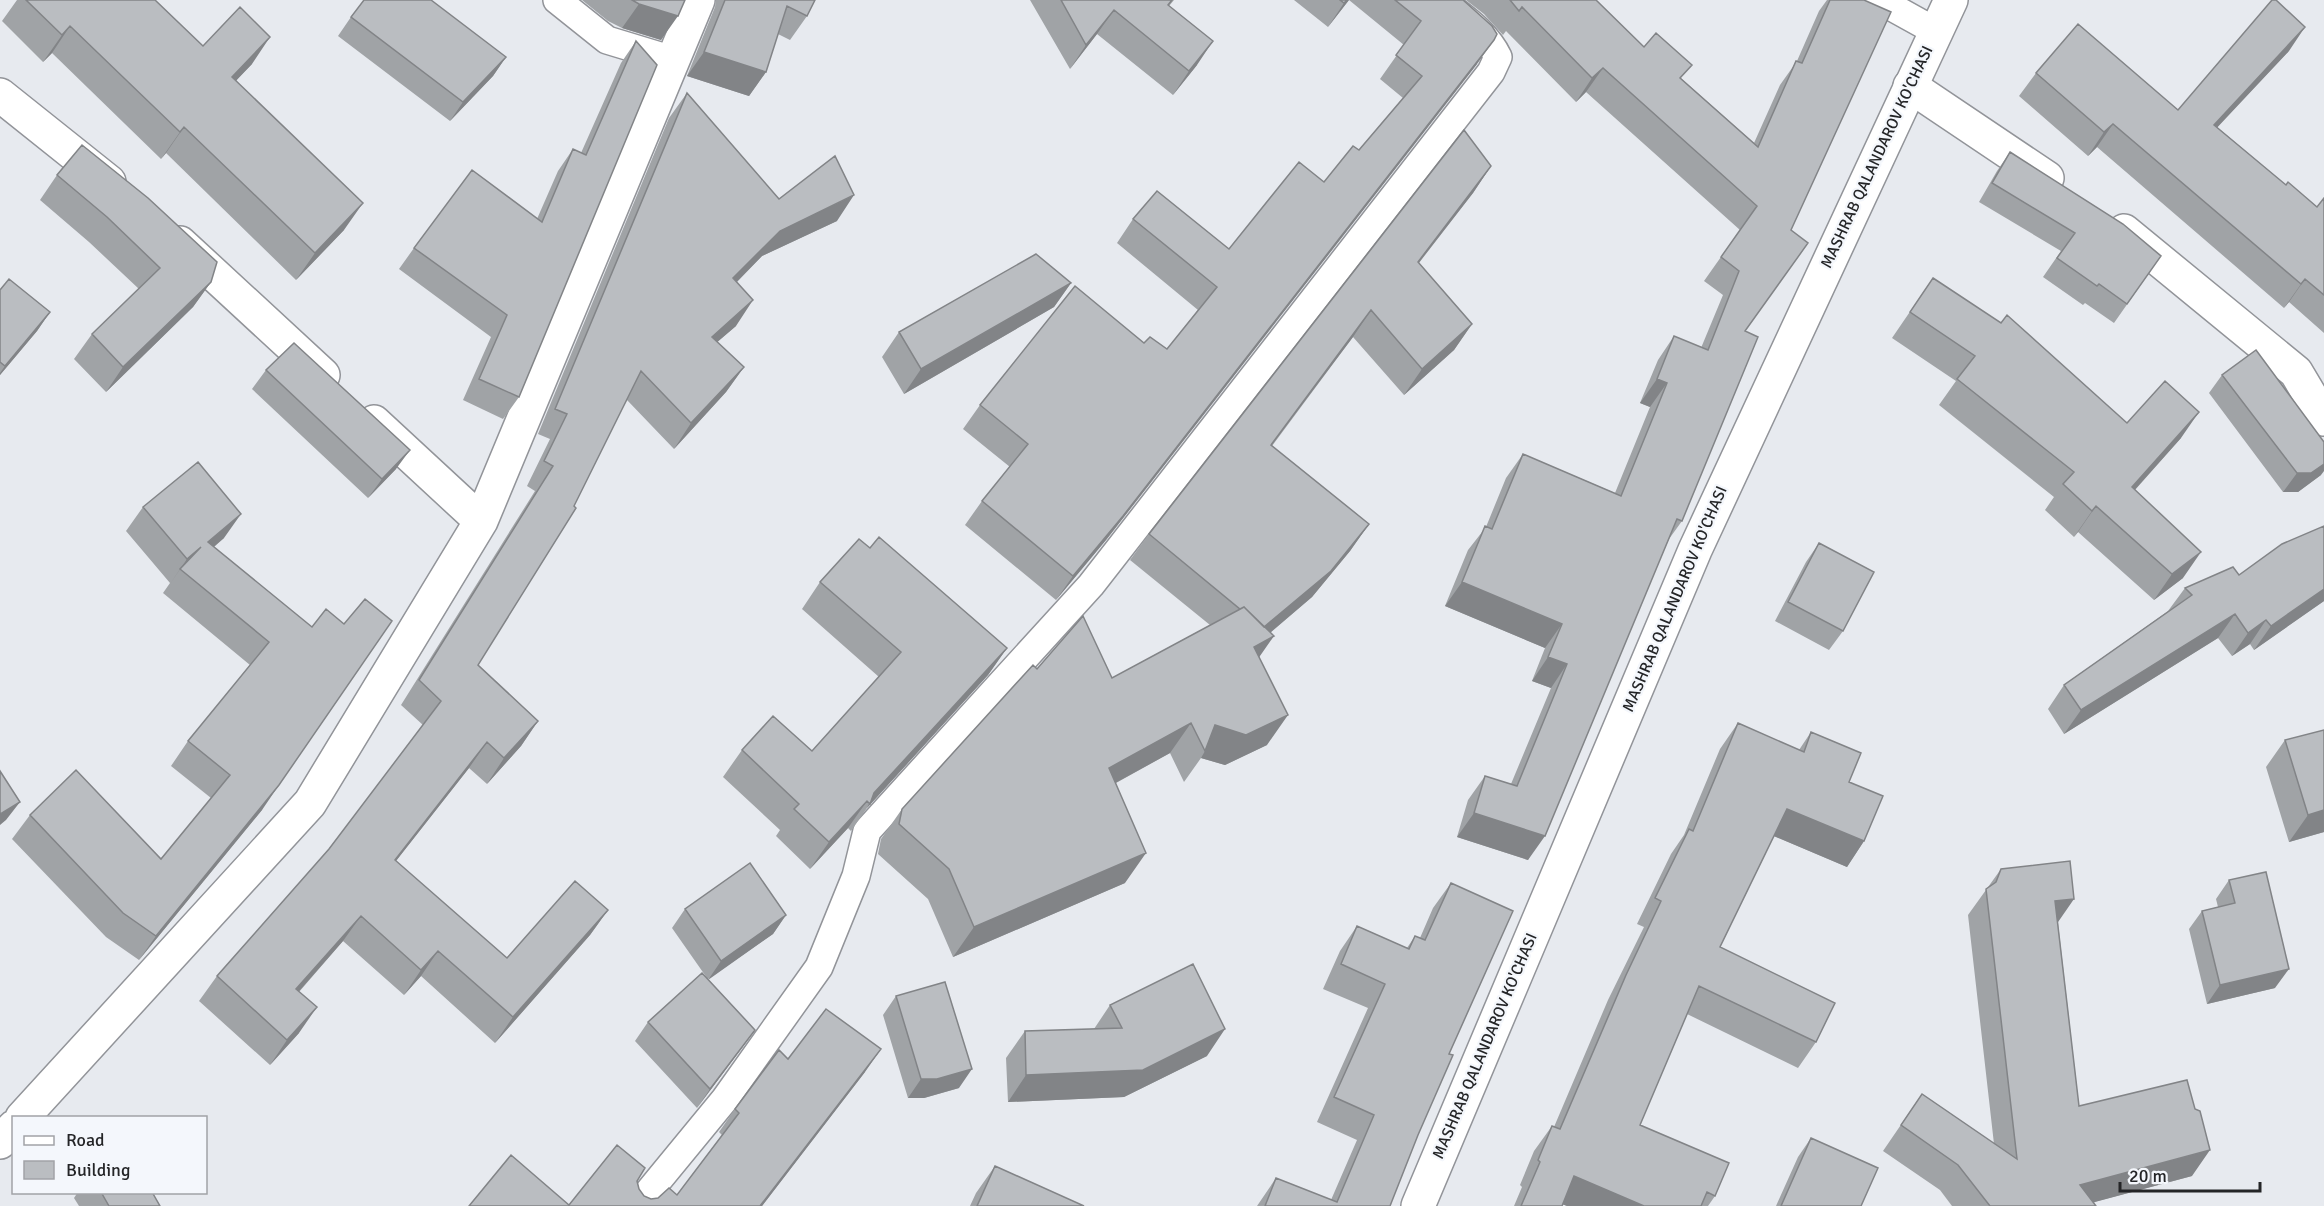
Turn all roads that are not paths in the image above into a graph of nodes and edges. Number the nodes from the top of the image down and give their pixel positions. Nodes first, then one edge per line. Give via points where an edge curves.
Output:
1 (556, 0) edge
2 (698, 0) edge
3 (1441, 0) edge
4 (1879, 0) edge
5 (1951, 0) edge
6 (1935, 31) junction
7 (673, 60) junction
8 (1910, 86) junction
9 (0, 95) edge
10 (2073, 196) edge
11 (134, 201) edge
12 (2102, 215) edge
13 (160, 225) edge
14 (2324, 419) edge
15 (481, 521) junction
16 (24, 1116) edge
17 (12, 1129) edge
18 (0, 1142) edge
19 (637, 1206) edge
20 (1418, 1206) edge

1 - 7 lane via 607,40
2 - 7 street
3 - 19 lane via 1479,30 1493,47 1498,57 1491,72 1091,585 867,831 856,876 819,967 725,1099
4 - 6 lane
5 - 6 street, MASHRAB QALANDAROV KO'CHASI
6 - 8 street, MASHRAB QALANDAROV KO'CHASI
7 - 15 street
8 - 10 street
8 - 20 street, MASHRAB QALANDAROV KO'CHASI via 1695,550
9 - 11 street
12 - 14 street via 2296,372
13 - 15 street
15 - 16 street via 310,803
17 - 18 street

